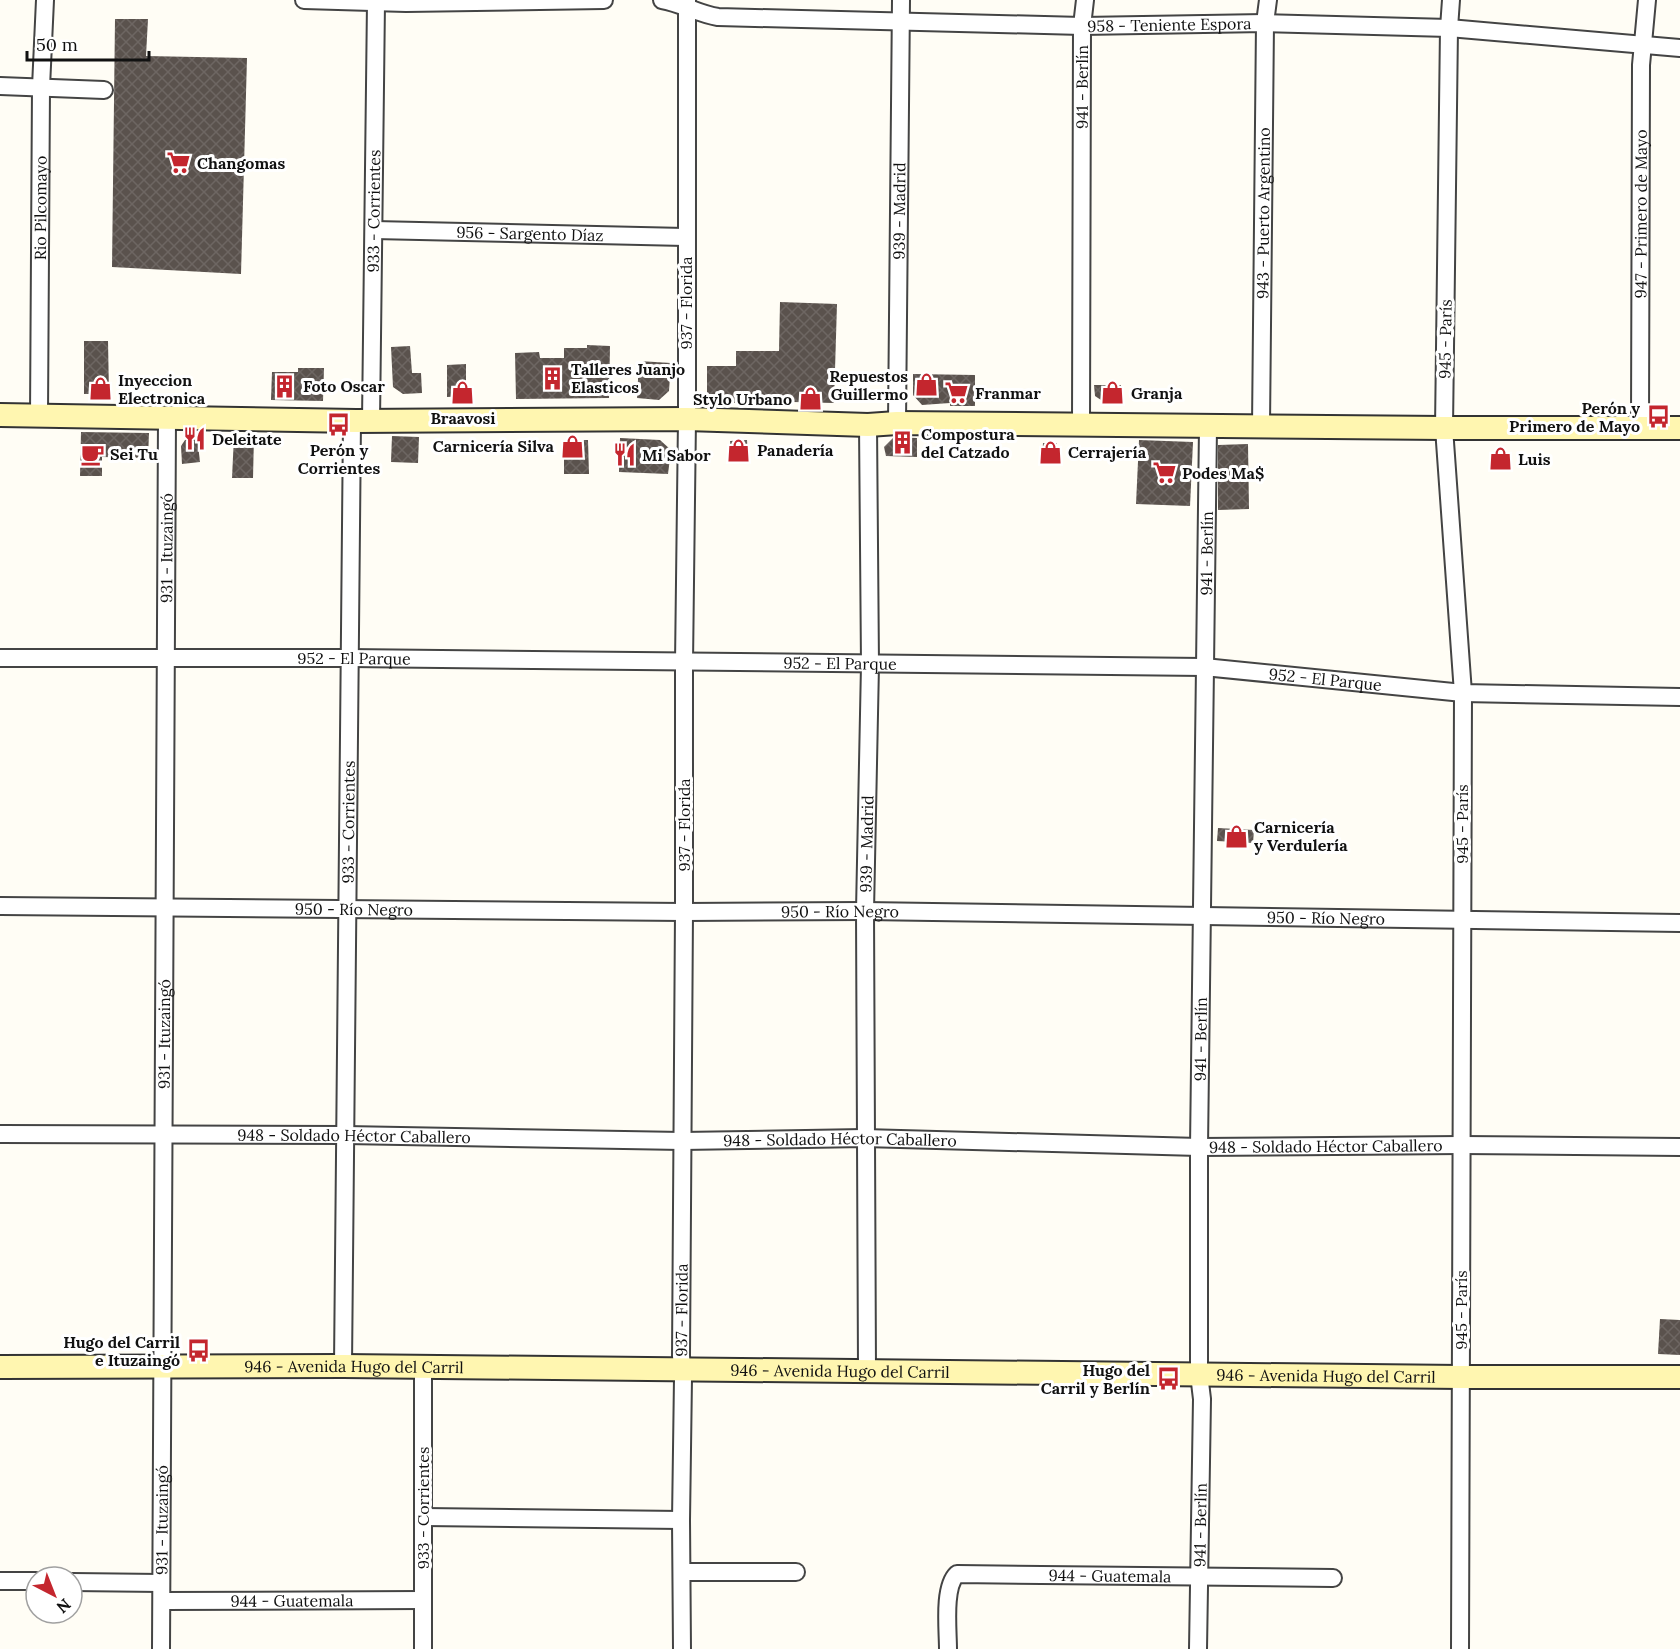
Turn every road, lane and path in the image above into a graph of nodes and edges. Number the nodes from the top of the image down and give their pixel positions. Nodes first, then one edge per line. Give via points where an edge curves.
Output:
1 (45, 0) edge
2 (304, 0) edge
3 (604, 0) edge
4 (662, 0) edge
5 (901, 0) edge
6 (1085, 0) edge
7 (1268, 0) edge
8 (1451, 0) edge
9 (1647, 0) edge
10 (406, 1) edge
11 (376, 2) junction
12 (687, 4) edge
13 (901, 20) junction
14 (1265, 23) junction
15 (1082, 26) junction
16 (1449, 28) junction
17 (1642, 45) junction
18 (1680, 48) edge
19 (0, 86) edge
20 (41, 87) junction
21 (104, 90) dead end
22 (374, 230) junction
23 (686, 237) junction
24 (0, 415) edge
25 (39, 416) junction
26 (167, 418) junction
27 (687, 420) junction
28 (362, 421) junction
29 (897, 423) junction
30 (868, 425) junction
31 (1081, 426) junction
32 (1261, 426) junction
33 (1208, 427) junction
34 (1640, 427) junction
35 (1444, 428) junction
36 (1680, 428) edge
37 (0, 658) edge
38 (349, 658) junction
39 (165, 660) junction
40 (684, 663) junction
41 (870, 665) junction
42 (1204, 668) junction
43 (1463, 693) junction
44 (1680, 697) edge
45 (0, 906) edge
46 (165, 906) junction
47 (348, 909) junction
48 (865, 911) junction
49 (684, 912) junction
50 (1203, 915) junction
51 (1462, 919) junction
52 (1680, 923) edge
53 (0, 1134) edge
54 (163, 1134) junction
55 (346, 1135) junction
56 (864, 1138) junction
57 (682, 1141) junction
58 (1462, 1145) junction
59 (1199, 1147) junction
60 (1680, 1148) edge
61 (343, 1366) junction
62 (0, 1367) edge
63 (163, 1367) junction
64 (423, 1368) junction
65 (682, 1369) junction
66 (867, 1370) junction
67 (1199, 1374) junction
68 (1461, 1377) junction
69 (1680, 1377) edge
70 (424, 1517) junction
71 (681, 1520) junction
72 (682, 1572) junction
73 (796, 1572) dead end
74 (1200, 1577) junction
75 (1333, 1578) dead end
76 (0, 1581) edge
77 (24, 1581) edge
78 (84, 1582) edge
79 (161, 1583) junction
80 (423, 1600) junction
81 (162, 1601) junction
82 (161, 1649) edge
83 (423, 1649) edge
84 (682, 1649) edge
85 (948, 1649) edge
86 (1198, 1649) edge
87 (1460, 1649) edge

1 - 20 street, Rio Pilcomayo
2 - 11 street
3 - 10 street
4 - 12 street, 958 - Teniente Espora
5 - 13 street, 939 - Madrid
6 - 15 street, 941 - Berlín
7 - 14 street, 943 - Puerto Argentino
8 - 16 street, 945 - París
9 - 17 street, 947 - Primero de Mayo
10 - 11 street
11 - 22 street, 933 - Corrientes
12 - 13 street, 958 - Teniente Espora via 702,15 718,17
12 - 23 street, 937 - Florida
13 - 15 street, 958 - Teniente Espora
13 - 29 street, 939 - Madrid
14 - 15 street, 958 - Teniente Espora
14 - 16 street, 958 - Teniente Espora
14 - 32 street, 943 - Puerto Argentino
15 - 31 street, 941 - Berlín
16 - 17 street, 958 - Teniente Espora
16 - 35 street, 945 - París
17 - 18 street, 958 - Teniente Espora
17 - 34 street, 947 - Primero de Mayo
19 - 20 street
20 - 21 street
20 - 25 street, Rio Pilcomayo
22 - 23 street, 956 - Sargento Díaz
22 - 28 street, 933 - Corrientes
23 - 27 street, 937 - Florida
24 - 25 main road
25 - 26 main road
26 - 28 main road
26 - 39 street, 931 - Ituzaingó
27 - 28 main road
27 - 30 main road
27 - 40 street, 937 - Florida
28 - 38 street, 933 - Corrientes
29 - 30 main road
29 - 31 main road
30 - 41 street, 939 - Madrid
31 - 33 main road
32 - 33 main road
32 - 35 main road
33 - 42 street, 941 - Berlín
34 - 35 main road
34 - 36 main road
35 - 43 street, 945 - París
37 - 39 street, 952 - El Parque
38 - 39 street, 952 - El Parque
38 - 40 street, 952 - El Parque
38 - 47 street, 933 - Corrientes
39 - 46 street, 931 - Ituzaingó
40 - 41 street, 952 - El Parque
40 - 49 street, 937 - Florida
41 - 42 street, 952 - El Parque
41 - 48 street, 939 - Madrid
42 - 43 street, 952 - El Parque
42 - 50 street, 941 - Berlín
43 - 44 street, 952 - El Parque
43 - 51 street, 945 - París
45 - 46 street, 950 - Río Negro
46 - 47 street, 950 - Río Negro
46 - 54 street, 931 - Ituzaingó
47 - 49 street, 950 - Río Negro
47 - 55 street, 933 - Corrientes
48 - 49 street, 950 - Río Negro
48 - 50 street, 950 - Río Negro
48 - 56 street, 939 - Madrid
49 - 57 street, 937 - Florida
50 - 51 street, 950 - Río Negro
50 - 59 street, 941 - Berlín
51 - 52 street, 950 - Río Negro
51 - 58 street, 945 - París
53 - 54 street, 948 - Soldado Héctor Caballero
54 - 55 street, 948 - Soldado Héctor Caballero
54 - 63 street, 931 - Ituzaingó
55 - 57 street, 948 - Soldado Héctor Caballero
55 - 61 street, 933 - Corrientes
56 - 57 street, 948 - Soldado Héctor Caballero
56 - 59 street, 948 - Soldado Héctor Caballero
56 - 66 street, 939 - Madrid
57 - 65 street, 937 - Florida
58 - 59 street, 948 - Soldado Héctor Caballero
58 - 60 street, 948 - Soldado Héctor Caballero
58 - 68 street, 945 - París
59 - 67 street, 941 - Berlín
61 - 63 main road, 946 - Avenida Hugo del Carril
61 - 64 main road, 946 - Avenida Hugo del Carril
62 - 63 main road, 946 - Avenida Hugo del Carril
63 - 79 street, 931 - Ituzaingó
64 - 65 main road, 946 - Avenida Hugo del Carril
64 - 70 street, 933 - Corrientes
65 - 66 main road, 946 - Avenida Hugo del Carril
65 - 71 street, 937 - Florida
66 - 67 main road, 946 - Avenida Hugo del Carril
67 - 68 main road, 946 - Avenida Hugo del Carril
67 - 74 street, 941 - Berlín
68 - 69 main road, 946 - Avenida Hugo del Carril
68 - 87 street, 945 - París
70 - 71 street
70 - 80 street, 933 - Corrientes
71 - 72 street, 937 - Florida
72 - 73 street
72 - 84 street, 937 - Florida
74 - 75 street, 944 - Guatemala
74 - 85 street, 944 - Guatemala via 957,1574 948,1595
74 - 86 street, 941 - Berlín
76 - 77 street
78 - 79 street
79 - 81 street, 931 - Ituzaingó
80 - 81 street, 944 - Guatemala
80 - 83 street, 933 - Corrientes
81 - 82 street, 931 - Ituzaingó

